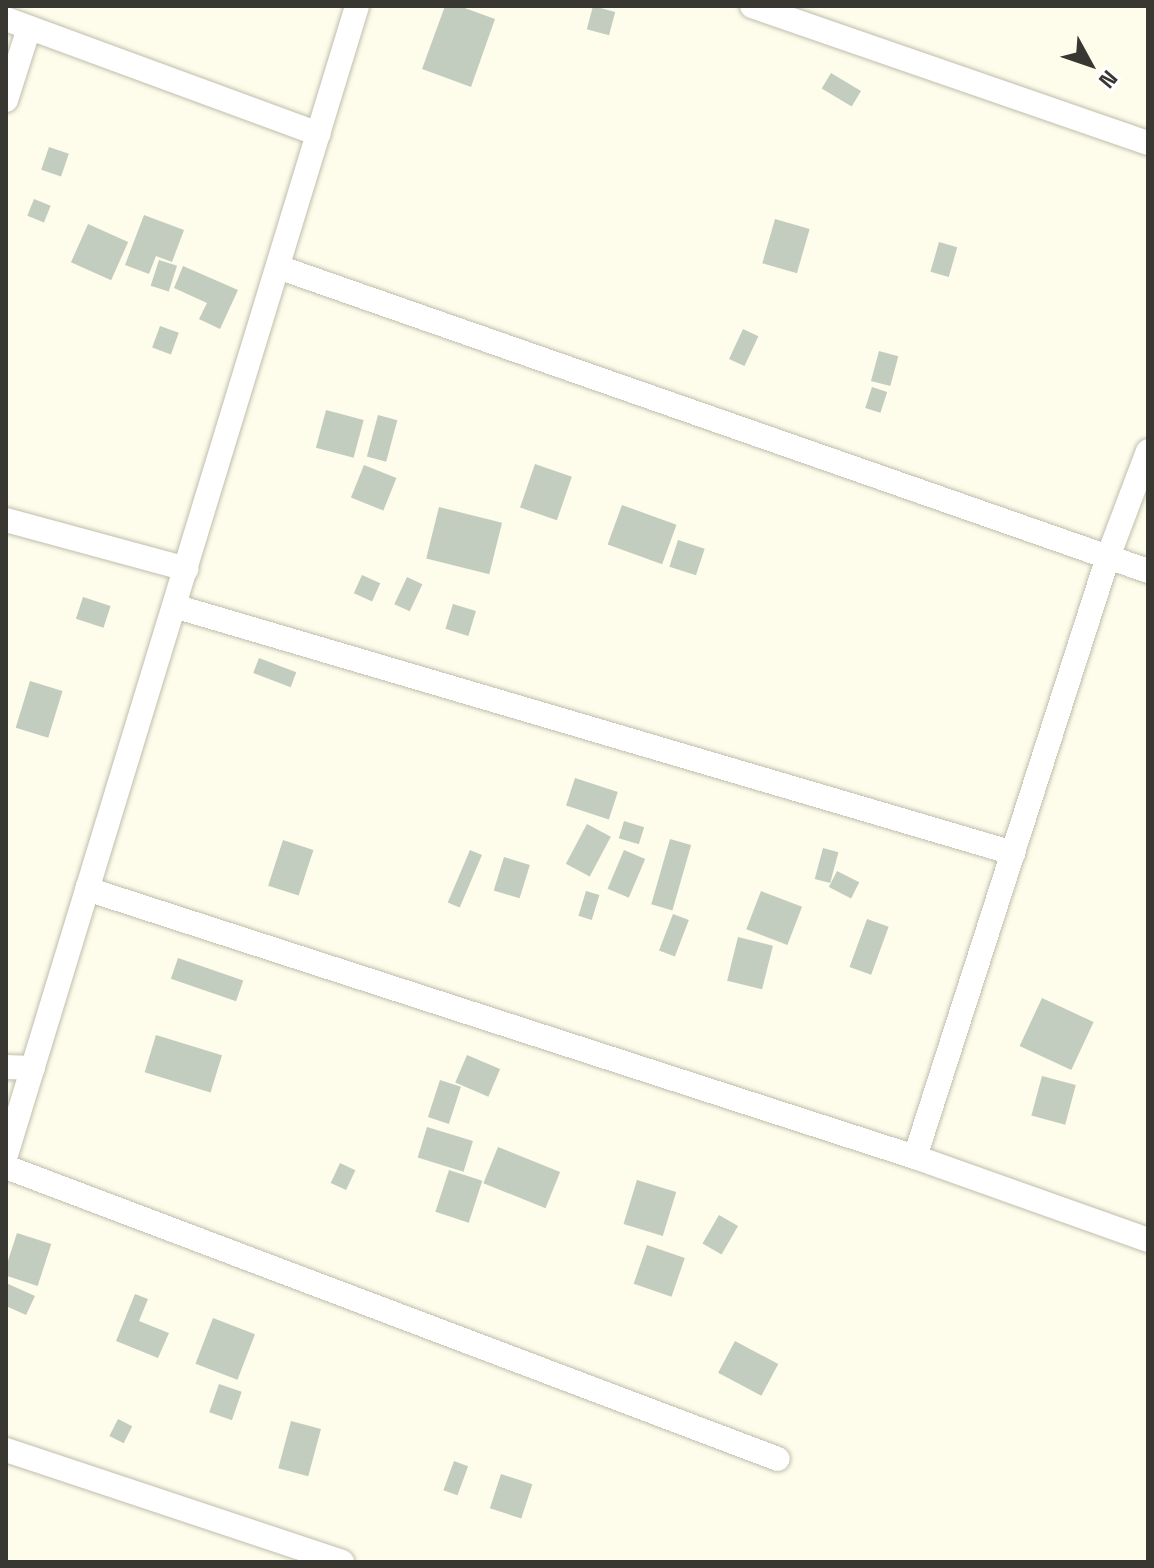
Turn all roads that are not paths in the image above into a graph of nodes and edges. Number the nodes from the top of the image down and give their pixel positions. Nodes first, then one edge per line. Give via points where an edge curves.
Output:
1 (357, 6) edge
2 (752, 6) edge
3 (6, 19) edge
4 (29, 28) junction
5 (6, 100) edge
6 (318, 134) junction
7 (1148, 143) edge
8 (278, 267) junction
9 (1148, 451) edge
10 (6, 520) edge
11 (1108, 557) junction
12 (186, 569) junction
13 (1148, 571) edge
14 (174, 606) junction
15 (1013, 853) junction
16 (87, 889) junction
17 (6, 1067) edge
18 (33, 1068) junction
19 (6, 1155) edge
20 (915, 1157) junction
21 (6, 1167) edge
22 (1148, 1240) edge
23 (6, 1450) edge
24 (778, 1459) dead end
25 (342, 1562) edge

1 - 6 street
2 - 7 street
3 - 4 street
4 - 5 street
4 - 6 street
6 - 8 street
8 - 11 street
8 - 12 street
9 - 11 street
10 - 12 street
11 - 13 street
11 - 15 street
12 - 14 street
14 - 15 street
14 - 16 street
15 - 20 street
16 - 18 street
16 - 20 street
17 - 18 street
18 - 19 street
20 - 22 street
21 - 24 street
23 - 25 street

